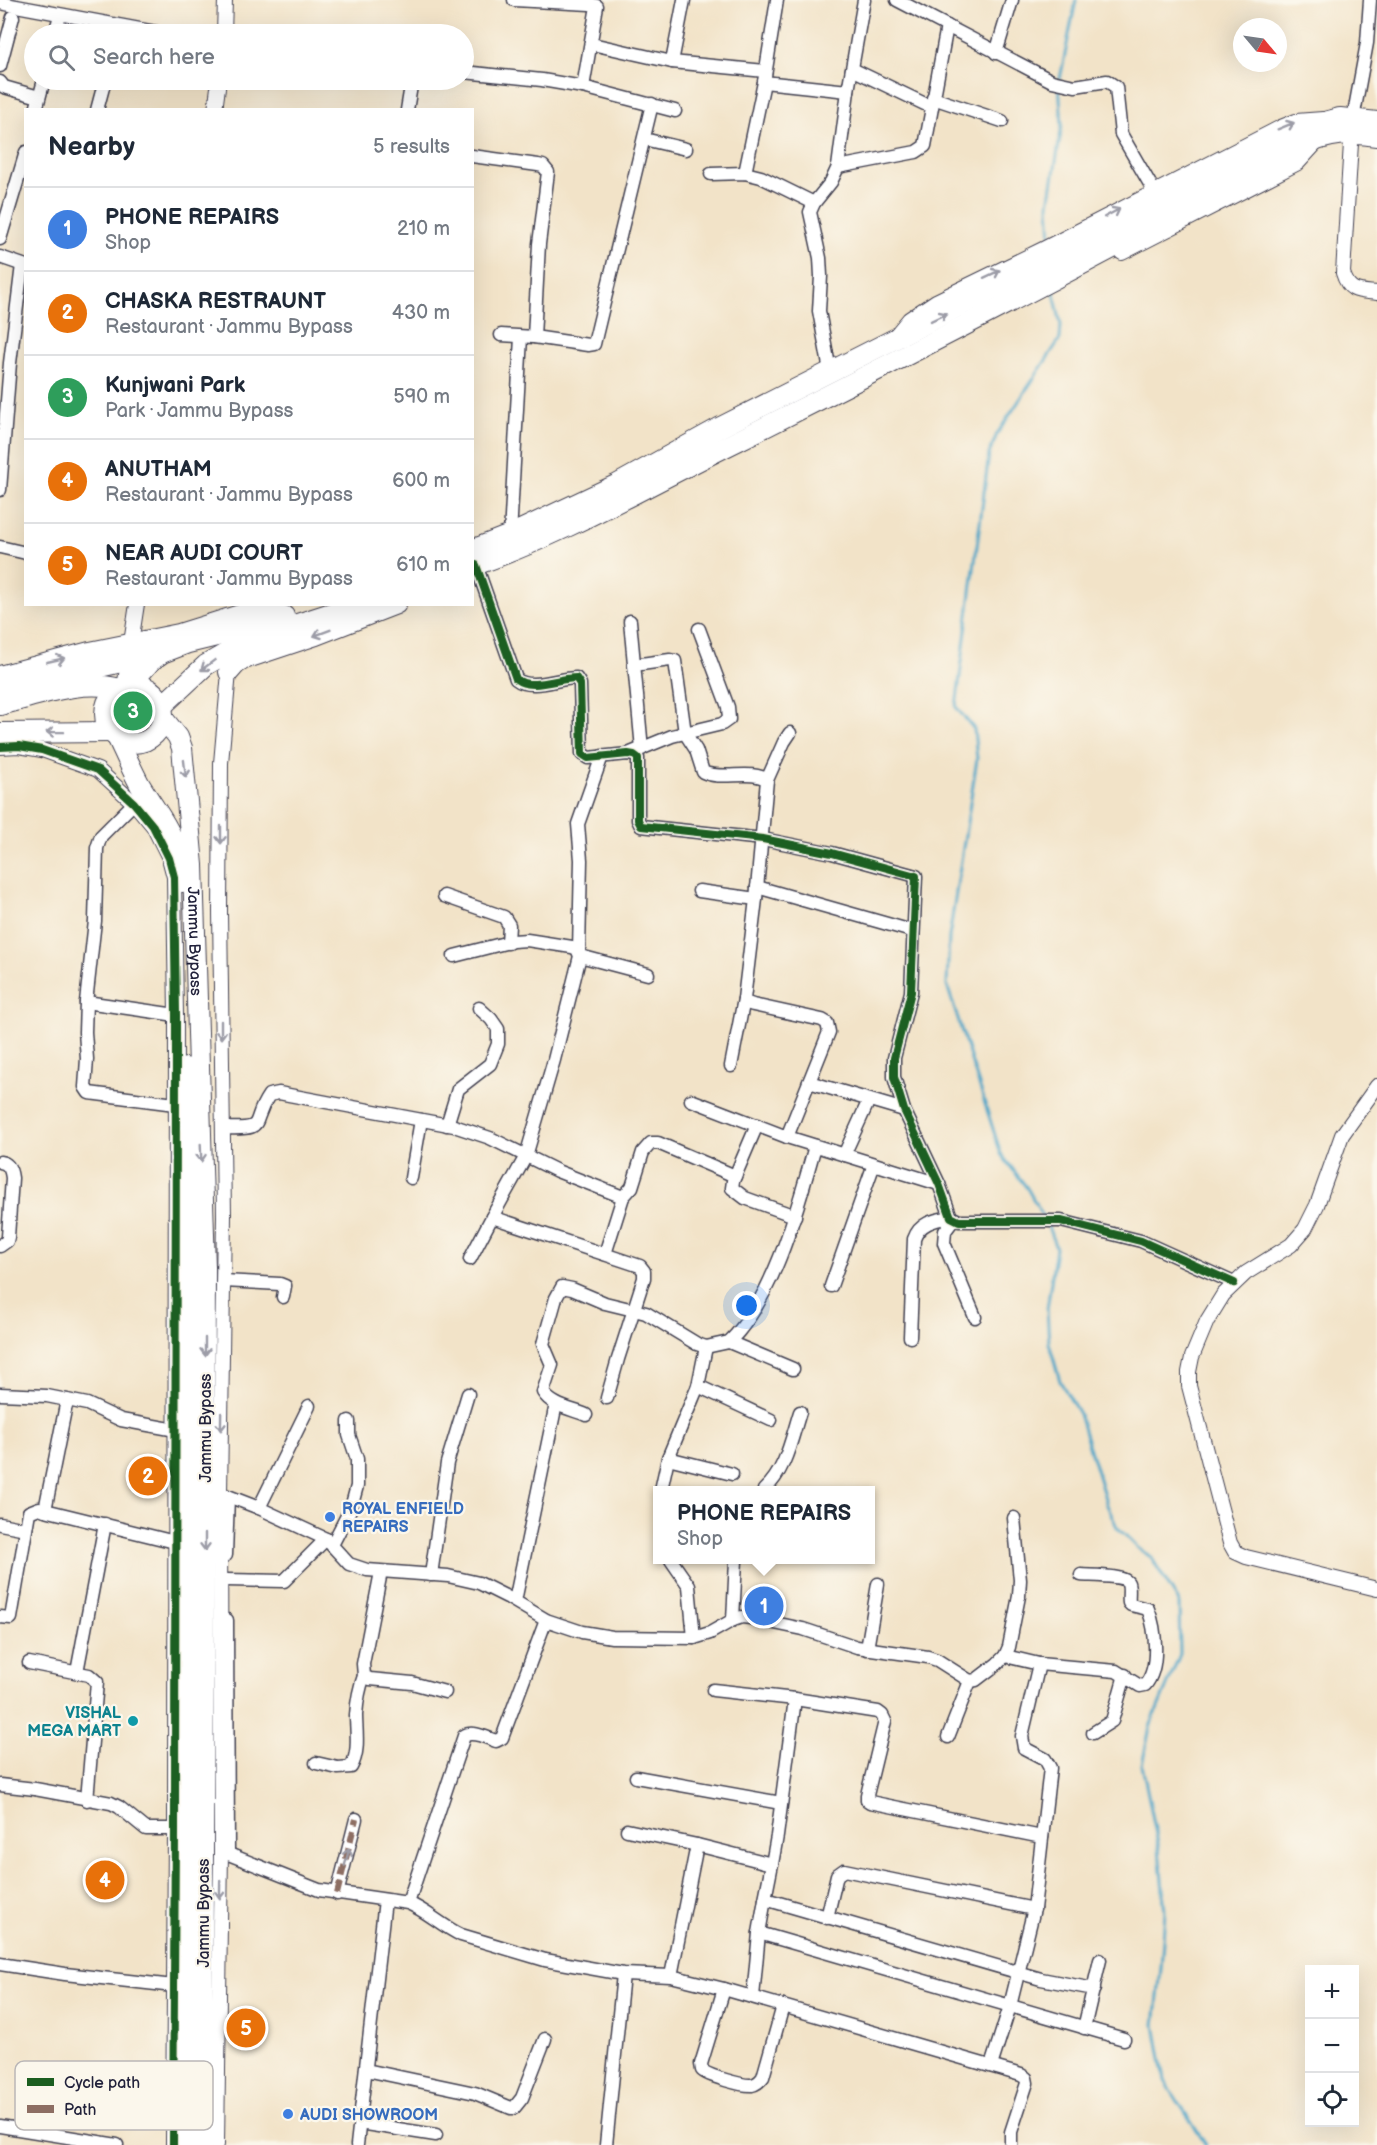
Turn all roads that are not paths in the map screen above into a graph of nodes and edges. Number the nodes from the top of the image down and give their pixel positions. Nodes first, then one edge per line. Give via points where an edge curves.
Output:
1 (225, 0) edge
2 (514, 0) edge
3 (684, 0) edge
4 (777, 0) edge
5 (864, 0) edge
6 (897, 0) edge
7 (1370, 0) edge
8 (1008, 1) edge
9 (0, 3) edge
10 (60, 15) junction
11 (14, 17) dead end
12 (58, 24) edge
13 (111, 24) edge
14 (224, 24) edge
15 (947, 26) junction
16 (592, 44) junction
17 (996, 52) junction
18 (672, 62) junction
19 (0, 66) edge
20 (852, 69) junction
21 (474, 73) edge
22 (765, 76) junction
23 (0, 82) edge
24 (583, 87) junction
25 (102, 90) edge
26 (218, 90) edge
27 (410, 90) edge
28 (848, 91) junction
29 (38, 103) edge
30 (932, 103) junction
31 (652, 104) junction
32 (98, 108) edge
33 (215, 108) edge
34 (406, 108) edge
35 (675, 111) dead end
36 (1002, 121) dead end
37 (1377, 122) edge
38 (1348, 124) junction
39 (1377, 136) edge
40 (644, 138) junction
41 (686, 149) dead end
42 (474, 156) edge
43 (24, 159) edge
44 (838, 167) junction
45 (745, 173) junction
46 (711, 174) dead end
47 (1154, 191) junction
48 (814, 203) junction
49 (0, 239) edge
50 (1062, 246) junction
51 (0, 257) edge
52 (24, 265) edge
53 (1377, 292) edge
54 (501, 335) dead end
55 (521, 337) junction
56 (534, 338) junction
57 (896, 349) junction
58 (829, 365) junction
59 (0, 489) edge
60 (510, 528) junction
61 (0, 547) edge
62 (24, 553) edge
63 (477, 556) edge
64 (137, 606) edge
65 (269, 606) edge
66 (313, 606) edge
67 (353, 606) edge
68 (386, 606) edge
69 (630, 621) dead end
70 (699, 629) dead end
71 (129, 652) junction
72 (162, 653) junction
73 (634, 665) junction
74 (230, 672) joint
75 (0, 676) edge
76 (124, 688) junction
77 (0, 690) edge
78 (0, 705) edge
79 (162, 712) junction
80 (0, 733) edge
81 (685, 733) junction
82 (790, 733) dead end
83 (114, 735) junction
84 (0, 747) edge
85 (642, 748) junction
86 (628, 754) junction
87 (602, 756) junction
88 (767, 780) junction
89 (134, 803) junction
90 (763, 839) junction
91 (699, 891) dead end
92 (756, 893) junction
93 (444, 896) dead end
94 (912, 931) junction
95 (508, 943) junction
96 (579, 953) junction
97 (454, 956) dead end
98 (648, 974) dead end
99 (744, 999) junction
100 (86, 1002) junction
101 (479, 1008) dead end
102 (176, 1015) junction
103 (731, 1066) dead end
104 (809, 1082) junction
105 (1377, 1086) edge
106 (691, 1100) dead end
107 (869, 1100) junction
108 (175, 1104) junction
109 (904, 1110) junction
110 (421, 1120) junction
111 (447, 1125) junction
112 (757, 1125) junction
113 (223, 1128) junction
114 (787, 1137) junction
115 (815, 1146) junction
116 (844, 1155) junction
117 (526, 1156) junction
118 (0, 1162) edge
119 (874, 1164) junction
120 (735, 1176) junction
121 (411, 1178) dead end
122 (939, 1184) junction
123 (623, 1197) junction
124 (795, 1216) junction
125 (492, 1217) junction
126 (952, 1218) junction
127 (0, 1246) edge
128 (605, 1254) junction
129 (470, 1259) dead end
130 (223, 1281) junction
131 (1234, 1283) junction
132 (831, 1286) dead end
133 (283, 1297) dead end
134 (635, 1310) junction
135 (975, 1317) dead end
136 (910, 1337) dead end
137 (729, 1342) junction
138 (706, 1347) junction
139 (793, 1369) dead end
140 (698, 1386) junction
141 (0, 1394) edge
142 (468, 1394) dead end
143 (607, 1398) dead end
144 (68, 1400) junction
145 (556, 1404) junction
146 (309, 1406) dead end
147 (800, 1412) dead end
148 (586, 1414) dead end
149 (771, 1420) dead end
150 (350, 1421) dead end
151 (176, 1430) junction
152 (668, 1458) junction
153 (732, 1474) dead end
154 (663, 1486) edge
155 (769, 1486) edge
156 (218, 1495) junction
157 (259, 1508) junction
158 (45, 1510) junction
159 (1014, 1518) dead end
160 (0, 1524) edge
161 (105, 1524) junction
162 (27, 1529) junction
163 (175, 1542) junction
164 (329, 1542) junction
165 (674, 1564) edge
166 (736, 1564) edge
167 (381, 1572) junction
168 (431, 1575) junction
169 (1081, 1575) dead end
170 (226, 1580) junction
171 (878, 1584) dead end
172 (1377, 1589) edge
173 (515, 1601) junction
174 (0, 1617) edge
175 (546, 1620) junction
176 (733, 1620) junction
177 (694, 1638) junction
178 (867, 1649) junction
179 (1005, 1656) junction
180 (29, 1663) dead end
181 (1039, 1664) junction
182 (77, 1672) junction
183 (1125, 1675) junction
184 (364, 1676) junction
185 (970, 1681) junction
186 (224, 1684) junction
187 (713, 1690) dead end
188 (445, 1692) dead end
189 (795, 1699) junction
190 (1092, 1733) dead end
191 (948, 1737) dead end
192 (316, 1763) dead end
193 (636, 1777) dead end
194 (0, 1785) edge
195 (87, 1800) junction
196 (782, 1803) junction
197 (357, 1819) dead end
198 (175, 1829) junction
199 (627, 1830) dead end
200 (1042, 1837) junction
201 (697, 1845) junction
202 (225, 1853) junction
203 (772, 1864) junction
204 (337, 1894) junction
205 (765, 1899) junction
206 (385, 1900) junction
207 (408, 1903) junction
208 (1034, 1909) junction
209 (826, 1918) junction
210 (759, 1933) junction
211 (1100, 1960) dead end
212 (0, 1964) edge
213 (1018, 1972) junction
214 (623, 1974) junction
215 (671, 1976) junction
216 (174, 1986) junction
217 (724, 1989) junction
218 (1094, 1989) junction
219 (753, 1998) junction
220 (783, 2006) junction
221 (1010, 2006) junction
222 (1084, 2028) junction
223 (545, 2039) dead end
224 (1124, 2039) dead end
225 (173, 2061) edge
226 (185, 2061) edge
227 (204, 2061) edge
228 (991, 2066) junction
229 (366, 2070) junction
230 (359, 2123) junction
231 (0, 2126) edge
232 (15, 2130) edge
233 (15, 2130) edge
234 (172, 2130) edge
235 (184, 2130) edge
236 (202, 2130) edge
237 (435, 2134) dead end
238 (54, 2140) edge
239 (111, 2145) edge
240 (172, 2145) edge
241 (184, 2145) edge
242 (202, 2145) edge
243 (217, 2145) edge
244 (357, 2145) edge
245 (606, 2145) edge
246 (1011, 2145) edge

1 - 14 street
2 - 16 street via 595,4
3 - 18 street
4 - 22 street
5 - 20 street
6 - 15 street
7 - 38 street via 1367,43
8 - 17 street
9 - 10 street
10 - 12 street
10 - 13 street
11 - 19 street
15 - 17 street
15 - 30 street
16 - 18 street
16 - 24 street
17 - 47 street via 1068,86 1107,81 1116,87 1121,134
18 - 22 street
20 - 28 street
20 - 30 street
21 - 24 street
22 - 28 street
22 - 45 street
23 - 29 street
24 - 31 street
25 - 32 street
26 - 33 street
27 - 34 street
28 - 44 street
30 - 36 street
30 - 44 street via 926,142 921,150
31 - 35 street
31 - 40 street
37 - 38 highway
38 - 39 highway
47 -> 38 street via 1281,127 1311,119
38 - 50 highway via 1325,122
38 - 53 street via 1342,273 1351,288
38 - 57 highway via 1064,278
40 - 41 street
40 - 56 street via 594,344
42 - 56 street via 543,166 549,172 539,243
43 - 49 street
44 - 48 street
45 - 46 street
45 - 48 street
50 -> 47 street
48 - 58 street via 810,219 820,258 819,311
57 -> 50 highway
51 - 52 street
52 - 59 street via 10,363
54 - 55 street
55 - 56 street
55 - 60 street
57 - 58 highway
57 - 63 highway via 833,393 590,515
58 - 60 highway via 616,485
60 - 63 highway
61 - 62 street
63 - 87 street via 516,679 531,684 579,680 582,754 588,758
64 - 71 street
65 - 71 highway
66 - 72 highway
67 -> 79 highway via 231,650 206,665
68 -> 74 highway via 244,659
69 - 73 street
70 - 81 street via 729,719
71 - 72 highway
75 -> 71 highway via 38,664
71 - 76 street
71 - 77 highway
72 - 76 highway
73 - 81 street via 675,662
73 - 85 street
74 -> 113 street via 221,763
76 - 78 highway via 87,686
76 - 79 highway via 148,689
76 - 83 highway via 112,695 105,713
79 - 83 highway via 160,726 146,740 127,742
79 -> 156 highway, Jammu Bypass via 182,748 193,865 205,1268
83 -> 80 highway
81 - 85 street
81 - 88 street via 703,772
82 - 88 street
83 - 226 highway, Jammu Bypass via 172,835 181,867 184,909 189,1393
84 - 89 street via 42,750 98,770
85 - 86 street
86 - 87 street
86 - 90 street via 634,755 639,763 640,826
87 - 96 street via 578,824
88 - 90 street
89 - 100 street via 98,840
89 - 102 street via 153,826 174,877
90 - 92 street
90 - 94 street via 916,876
91 - 92 street
92 - 94 street
92 - 99 street
93 - 95 street via 504,917 509,925
94 - 109 street via 911,992 894,1068
95 - 96 street via 536,941 572,947
95 - 97 street
96 - 98 street
96 - 117 street
99 - 103 street
99 - 104 street via 753,1005 827,1023 830,1032
100 - 102 street
100 - 108 street via 86,1091
101 - 111 street via 498,1029 498,1044 490,1064 458,1089
102 - 108 street
104 - 107 street
104 - 114 street
105 - 131 street via 1342,1136 1305,1229 1291,1245
106 - 112 street
107 - 109 street
107 - 116 street
108 - 151 street
109 - 122 street
110 - 111 street
110 - 113 street via 279,1093 270,1095 254,1126
110 - 121 street
111 - 117 street via 490,1138
112 - 114 street
112 - 120 street
113 - 130 street
114 - 115 street
115 - 116 street
115 - 124 street
116 - 119 street
117 - 123 street
117 - 125 street
118 - 127 street via 11,1170 12,1178 8,1237
119 - 122 street
119 - 132 street
120 - 123 street via 651,1143 643,1152 632,1187
120 - 124 street via 732,1186 736,1193
122 - 126 street
123 - 128 street
124 - 137 street via 764,1292
125 - 128 street
125 - 129 street
126 - 131 street via 1076,1223 1141,1240
126 - 135 street via 944,1243
126 - 136 street via 927,1223 916,1233
128 - 134 street via 644,1271
130 - 133 street via 280,1284 285,1287
130 -> 156 street
131 - 172 street via 1207,1321 1189,1372 1192,1401 1232,1548 1246,1557
134 - 138 street via 656,1317
134 - 143 street
134 - 145 street via 564,1287 558,1291 543,1344 552,1365 543,1392
137 - 138 street
137 - 139 street
138 - 140 street
140 - 149 street
140 - 152 street
141 - 144 street
142 - 168 street via 447,1463
144 - 151 street via 121,1420
144 - 158 street
145 - 148 street
145 - 173 street
146 - 157 street
147 - 155 street via 783,1466
150 - 164 street via 357,1486 351,1508
151 - 163 street
152 - 153 street
152 - 154 street
156 - 157 street
156 - 170 street
156 - 186 street
156 -> 227 highway, Jammu Bypass
157 - 164 street
158 - 161 street
158 - 162 street via 29,1512
159 - 179 street via 1019,1596
160 - 162 street
161 - 163 street
161 - 182 street
162 - 174 street via 11,1618
163 - 198 street
164 - 167 street via 349,1564
164 - 170 street via 284,1581
165 - 177 street via 689,1587
166 - 176 street
167 - 168 street
167 - 184 street
168 - 173 street via 479,1583
169 - 183 street via 1126,1580 1129,1603 1148,1609 1154,1645 1153,1673 1142,1687
170 - 186 street
171 - 178 street
173 - 175 street
175 - 177 street via 582,1632 612,1636
175 - 207 street via 502,1738 496,1741 473,1734 464,1736
176 - 177 street
176 - 178 street via 751,1618 803,1629
178 - 185 street via 928,1657
179 - 181 street
179 - 185 street
180 - 182 street
181 - 183 street
181 - 200 street via 1022,1736 1024,1748 1045,1759 1050,1768
182 - 195 street via 94,1677 97,1682
183 - 190 street via 1112,1721
184 - 188 street
184 - 192 street via 358,1697 354,1762 346,1768
185 - 191 street
186 - 202 street
187 - 189 street
189 - 196 street
189 - 200 street via 882,1715 885,1721 867,1795 870,1802
193 - 196 street
194 - 195 street
195 - 198 street via 111,1803 146,1829
196 - 203 street
204 -> 197 street
198 - 216 street
199 - 201 street
200 - 208 street
201 - 203 street
201 - 215 street
202 - 204 street
202 -> 243 street
203 - 205 street
204 - 206 street
205 - 209 street
205 - 210 street
206 - 207 street
206 - 229 street
207 - 214 street via 461,1935 545,1960
208 - 209 street via 844,1870 837,1875
208 - 213 street
209 - 213 street
210 - 219 street
210 - 221 street
211 - 218 street
212 - 216 street
213 - 218 street
213 - 221 street
214 - 215 street
214 - 245 street
215 - 217 street
216 - 225 street
217 - 219 street
217 - 220 street via 702,2070 749,2086 763,2077
218 - 222 street
219 - 220 street
220 - 228 street
221 - 222 street
221 - 228 street
222 - 224 street
223 - 229 street via 522,2098 514,2108 475,2093
228 - 246 street via 1026,2078
229 - 230 street
230 - 237 street
230 - 244 street
231 - 233 street
232 - 238 street
234 - 240 street
235 - 241 highway, Jammu Bypass
236 -> 242 highway, Jammu Bypass
238 - 239 street

